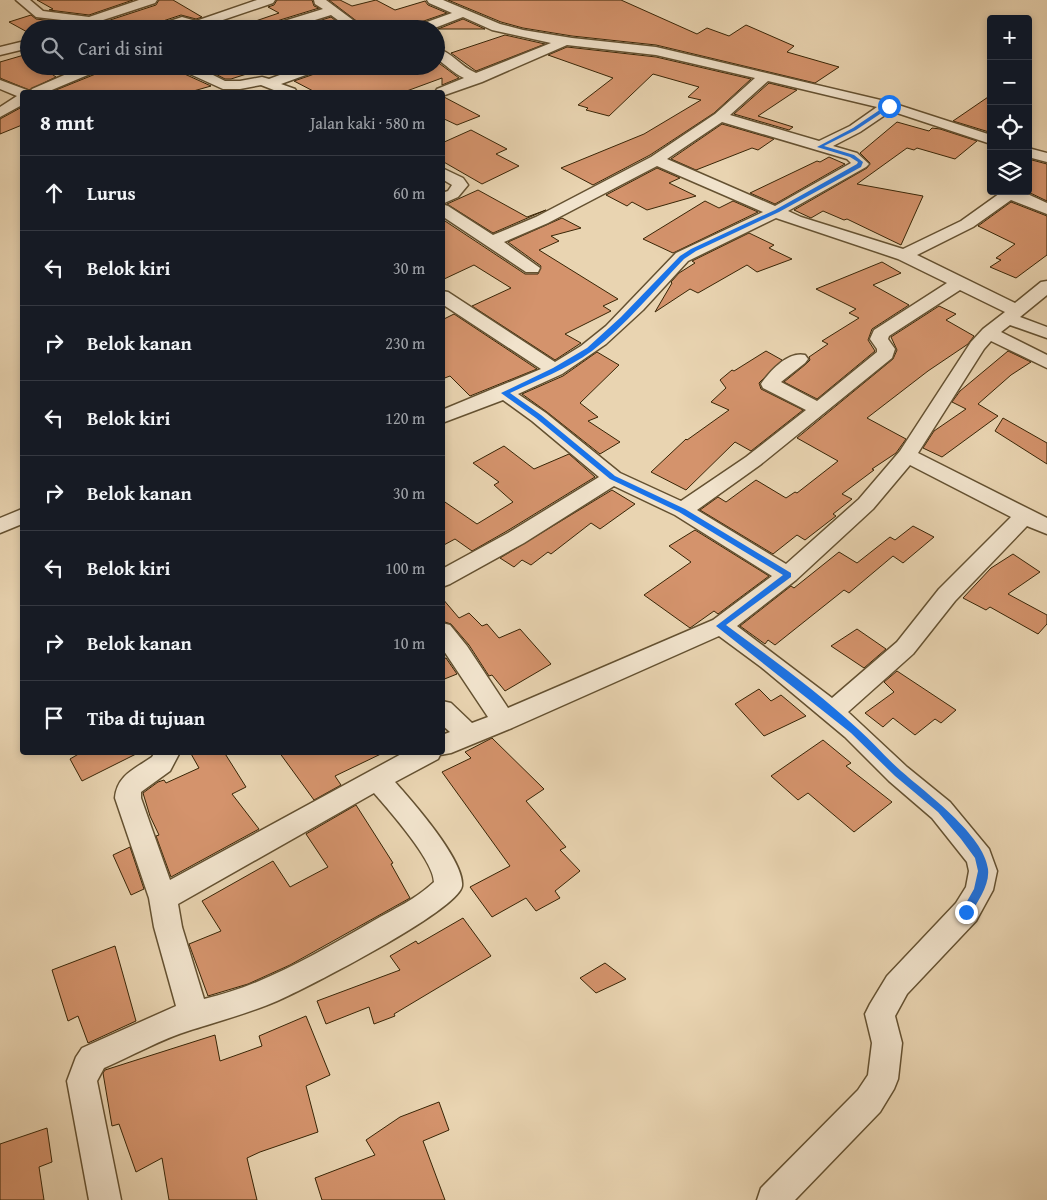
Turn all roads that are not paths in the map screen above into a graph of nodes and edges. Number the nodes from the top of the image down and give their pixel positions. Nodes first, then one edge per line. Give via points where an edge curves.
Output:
1 (22, 0) edge
2 (151, 0) edge
3 (270, 0) edge
4 (318, 0) edge
5 (434, 0) edge
6 (331, 10) junction
7 (464, 13) junction
8 (48, 16) junction
9 (45, 20) edge
10 (86, 20) edge
11 (92, 20) edge
12 (211, 20) edge
13 (300, 20) edge
14 (346, 20) edge
15 (445, 20) edge
16 (567, 41) junction
17 (20, 46) edge
18 (0, 51) edge
19 (445, 58) edge
20 (74, 75) edge
21 (202, 75) edge
22 (292, 75) edge
23 (765, 77) junction
24 (477, 78) junction
25 (270, 83) junction
26 (0, 84) edge
27 (41, 90) edge
28 (286, 90) edge
29 (445, 91) edge
30 (20, 93) edge
31 (20, 100) edge
32 (889, 106) junction
33 (0, 113) edge
34 (720, 117) junction
35 (987, 139) edge
36 (819, 147) junction
37 (1032, 153) edge
38 (1047, 158) edge
39 (656, 160) junction
40 (445, 174) edge
41 (1007, 195) edge
42 (1018, 195) edge
43 (445, 197) edge
44 (1047, 209) edge
45 (445, 211) edge
46 (777, 211) junction
47 (492, 241) junction
48 (904, 254) junction
49 (532, 268) dead end
50 (959, 282) junction
51 (1047, 286) edge
52 (445, 298) edge
53 (1012, 314) junction
54 (989, 333) junction
55 (1047, 333) edge
56 (799, 359) dead end
57 (1047, 362) edge
58 (555, 370) junction
59 (505, 393) junction
60 (819, 409) junction
61 (445, 416) edge
62 (907, 455) junction
63 (613, 478) junction
64 (682, 510) junction
65 (1024, 516) junction
66 (20, 517) edge
67 (0, 526) edge
68 (1047, 527) edge
69 (788, 575) junction
70 (445, 577) edge
71 (721, 626) junction
72 (445, 636) edge
73 (445, 713) edge
74 (831, 713) junction
75 (503, 721) junction
76 (468, 734) junction
77 (445, 745) edge
78 (166, 755) edge
79 (423, 755) edge
80 (377, 779) junction
81 (163, 898) junction
82 (187, 1017) junction
83 (105, 1200) edge
84 (775, 1200) edge

1 - 8 street
2 - 11 street
3 - 12 street
4 - 6 street
5 - 7 street
6 - 13 street
6 - 14 street
7 - 15 street
7 - 16 street via 507,30
8 - 9 street
8 - 10 street via 75,16
16 - 23 street via 656,51
16 - 24 street
17 - 18 street
19 - 24 street via 459,70
20 - 27 street
21 - 25 street via 223,85
22 - 25 street
23 - 32 street
23 - 34 street
24 - 29 street
25 - 28 street
26 - 30 street
31 - 33 street
32 - 35 street
32 - 36 street via 855,129
34 - 36 street
34 - 39 street
36 - 46 street via 852,156 861,164
37 - 38 street
39 - 46 street
39 - 47 street via 542,220
40 - 43 street via 460,185 454,194
41 - 48 street via 966,224
42 - 44 street
45 - 47 street
46 - 48 street via 830,232
46 - 58 street via 682,257 602,338
47 - 49 street
48 - 50 street
50 - 53 street
50 - 60 street via 880,334 886,354
51 - 53 street
52 - 58 street
53 - 54 street
53 - 55 street
54 - 57 street
54 - 62 street via 977,346
56 - 60 street via 770,384
58 - 59 street
59 - 61 street
59 - 63 street
60 - 64 street via 753,461
62 - 65 street
62 - 69 street via 866,504
63 - 64 street
63 - 70 street
64 - 69 street
65 - 68 street
65 - 74 street via 947,595 905,648
66 - 67 street
69 - 71 street
71 - 74 street
71 - 75 street
72 - 75 street
73 - 76 street
74 - 84 street via 941,810 979,857 983,871 978,890 966,912 897,985 880,1014 887,1043 884,1079 869,1101
75 - 76 street
76 - 77 street
78 - 81 street via 160,764 129,787 128,798
79 - 80 street
80 - 81 street
80 - 82 street via 424,837 449,877 448,888 362,942 249,1000 215,1012
81 - 82 street via 168,927 190,1000
82 - 83 street via 93,1058 87,1067 82,1081

